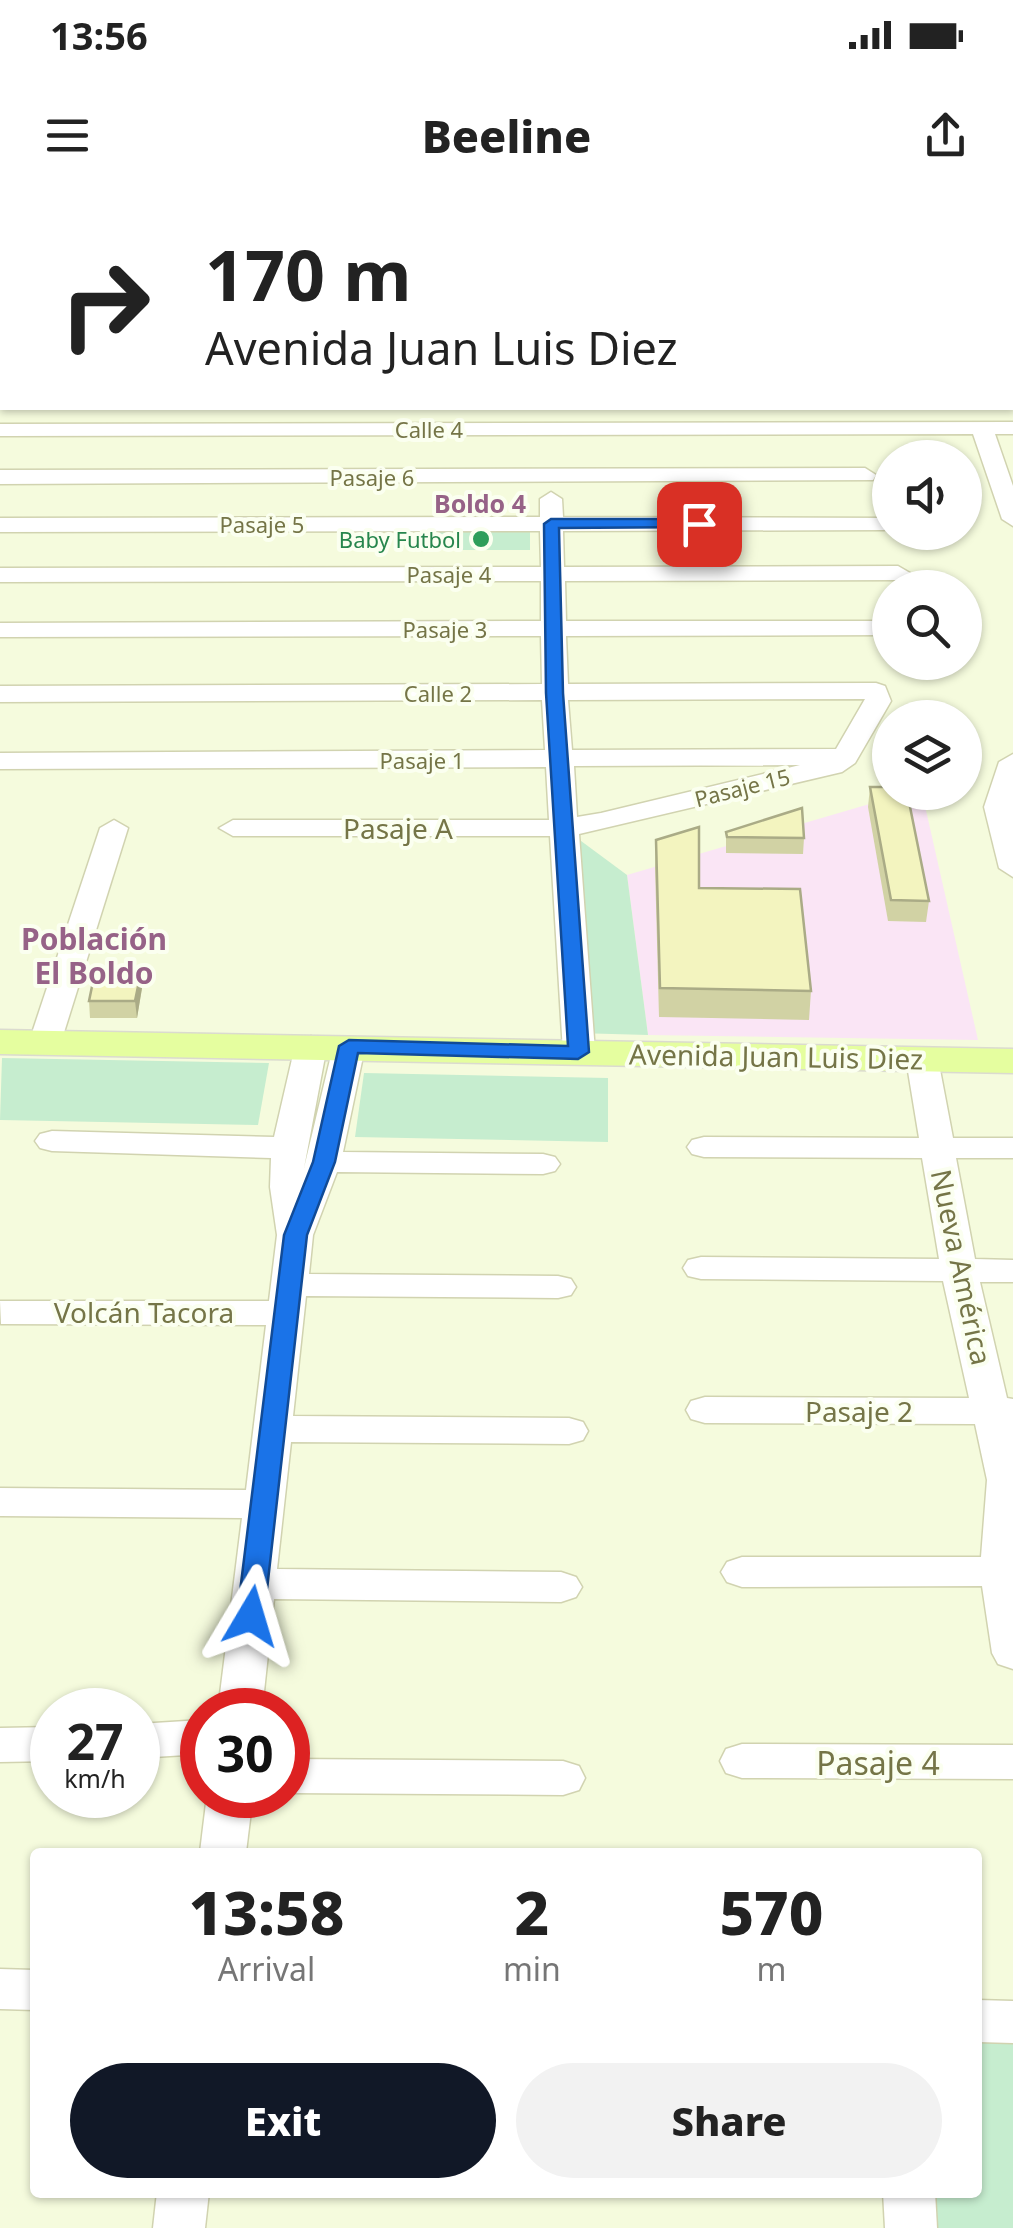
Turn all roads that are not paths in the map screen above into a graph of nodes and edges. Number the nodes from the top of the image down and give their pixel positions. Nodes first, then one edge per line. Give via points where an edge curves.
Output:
1 (77, 410) edge
2 (192, 418) edge
3 (548, 418) edge
4 (854, 418) edge
5 (982, 428) junction
6 (1013, 428) edge
7 (0, 430) edge
8 (70, 430) junction
9 (1006, 470) edge
10 (865, 476) junction
11 (0, 477) edge
12 (550, 477) junction
13 (1013, 519) edge
14 (551, 524) junction
15 (0, 525) edge
16 (893, 556) edge
17 (552, 574) junction
18 (0, 575) edge
19 (553, 628) junction
20 (872, 628) edge
21 (0, 630) edge
22 (882, 680) edge
23 (876, 691) junction
24 (555, 693) junction
25 (0, 694) edge
26 (845, 758) junction
27 (559, 760) junction
28 (0, 761) edge
29 (1013, 762) edge
30 (114, 828) dead end
31 (233, 828) dead end
32 (564, 828) junction
33 (1010, 850) edge
34 (0, 1042) edge
35 (45, 1042) junction
36 (330, 1046) junction
37 (578, 1052) junction
38 (922, 1059) junction
39 (1013, 1061) edge
40 (52, 1141) dead end
41 (704, 1147) dead end
42 (938, 1147) junction
43 (288, 1148) junction
44 (1013, 1148) edge
45 (324, 1162) junction
46 (544, 1164) dead end
47 (295, 1235) junction
48 (701, 1268) dead end
49 (960, 1271) junction
50 (1013, 1272) edge
51 (558, 1287) dead end
52 (288, 1299) junction
53 (1, 1312) edge
54 (704, 1410) dead end
55 (1003, 1412) edge
56 (272, 1429) junction
57 (568, 1431) dead end
58 (0, 1502) edge
59 (264, 1504) junction
60 (1007, 1571) edge
61 (742, 1572) dead end
62 (254, 1584) junction
63 (561, 1587) dead end
64 (1013, 1654) edge
65 (242, 1688) edge
66 (30, 1744) edge
67 (0, 1745) edge
68 (742, 1761) dead end
69 (1013, 1762) edge
70 (310, 1776) edge
71 (563, 1778) dead end
72 (227, 1818) edge
73 (223, 1848) edge
74 (0, 1990) edge
75 (30, 1990) edge
76 (982, 2020) edge
77 (1013, 2022) edge
78 (182, 2198) edge
79 (909, 2198) edge
80 (178, 2228) edge
81 (911, 2228) edge

1 - 8 street
2 - 3 street, Calle 4
2 - 8 street, Calle 4
3 - 4 street, Calle 4
3 - 12 street
4 - 5 street, Calle 4
4 - 10 street
5 - 6 street, Calle 4
5 - 9 street
7 - 8 street, Calle 4
9 - 13 street
10 - 12 street, Pasaje 6
10 - 16 street
11 - 12 street, Pasaje 6
12 - 14 street
14 - 15 street, Pasaje 5
14 - 16 street, Pasaje 5
14 - 17 street
16 - 17 street, Pasaje 4
17 - 18 street, Pasaje 4
17 - 19 street
19 - 20 street, Pasaje 3
19 - 21 street, Pasaje 3
19 - 24 street
22 - 23 street
23 - 24 street, Calle 2
23 - 26 street via 878,701
24 - 25 street, Calle 2
24 - 27 street
26 - 27 street, Pasaje 1
26 - 32 street, Pasaje 15
27 - 28 street, Pasaje 1
27 - 32 street
29 - 33 street via 998,806
30 - 35 street
31 - 32 street, Pasaje A
32 - 37 street
34 - 35 main road, Avenida Juan Luis Diez
35 - 36 main road, Avenida Juan Luis Diez
36 - 37 main road, Avenida Juan Luis Diez
36 - 43 street
36 - 45 street
37 - 38 main road, Avenida Juan Luis Diez
38 - 39 main road, Avenida Juan Luis Diez
38 - 42 street, Nueva América
40 - 43 street
41 - 42 street
42 - 44 street
42 - 49 street, Nueva América
43 - 47 street via 284,1198
45 - 46 street
45 - 47 street
47 - 52 street
48 - 49 street
49 - 50 street
49 - 55 street, Nueva América
51 - 52 street, Volcán Tacora
52 - 53 street, Volcán Tacora
52 - 56 street
54 - 55 street, Pasaje 2
55 - 60 street, Nueva América
56 - 57 street
56 - 59 street
58 - 59 street
59 - 62 street
60 - 61 street
60 - 64 street, Nueva América
62 - 63 street
62 - 65 street
66 - 67 street
68 - 69 street, Pasaje 4
70 - 71 street
72 - 73 street
74 - 75 street
76 - 77 street
78 - 80 street
79 - 81 street

